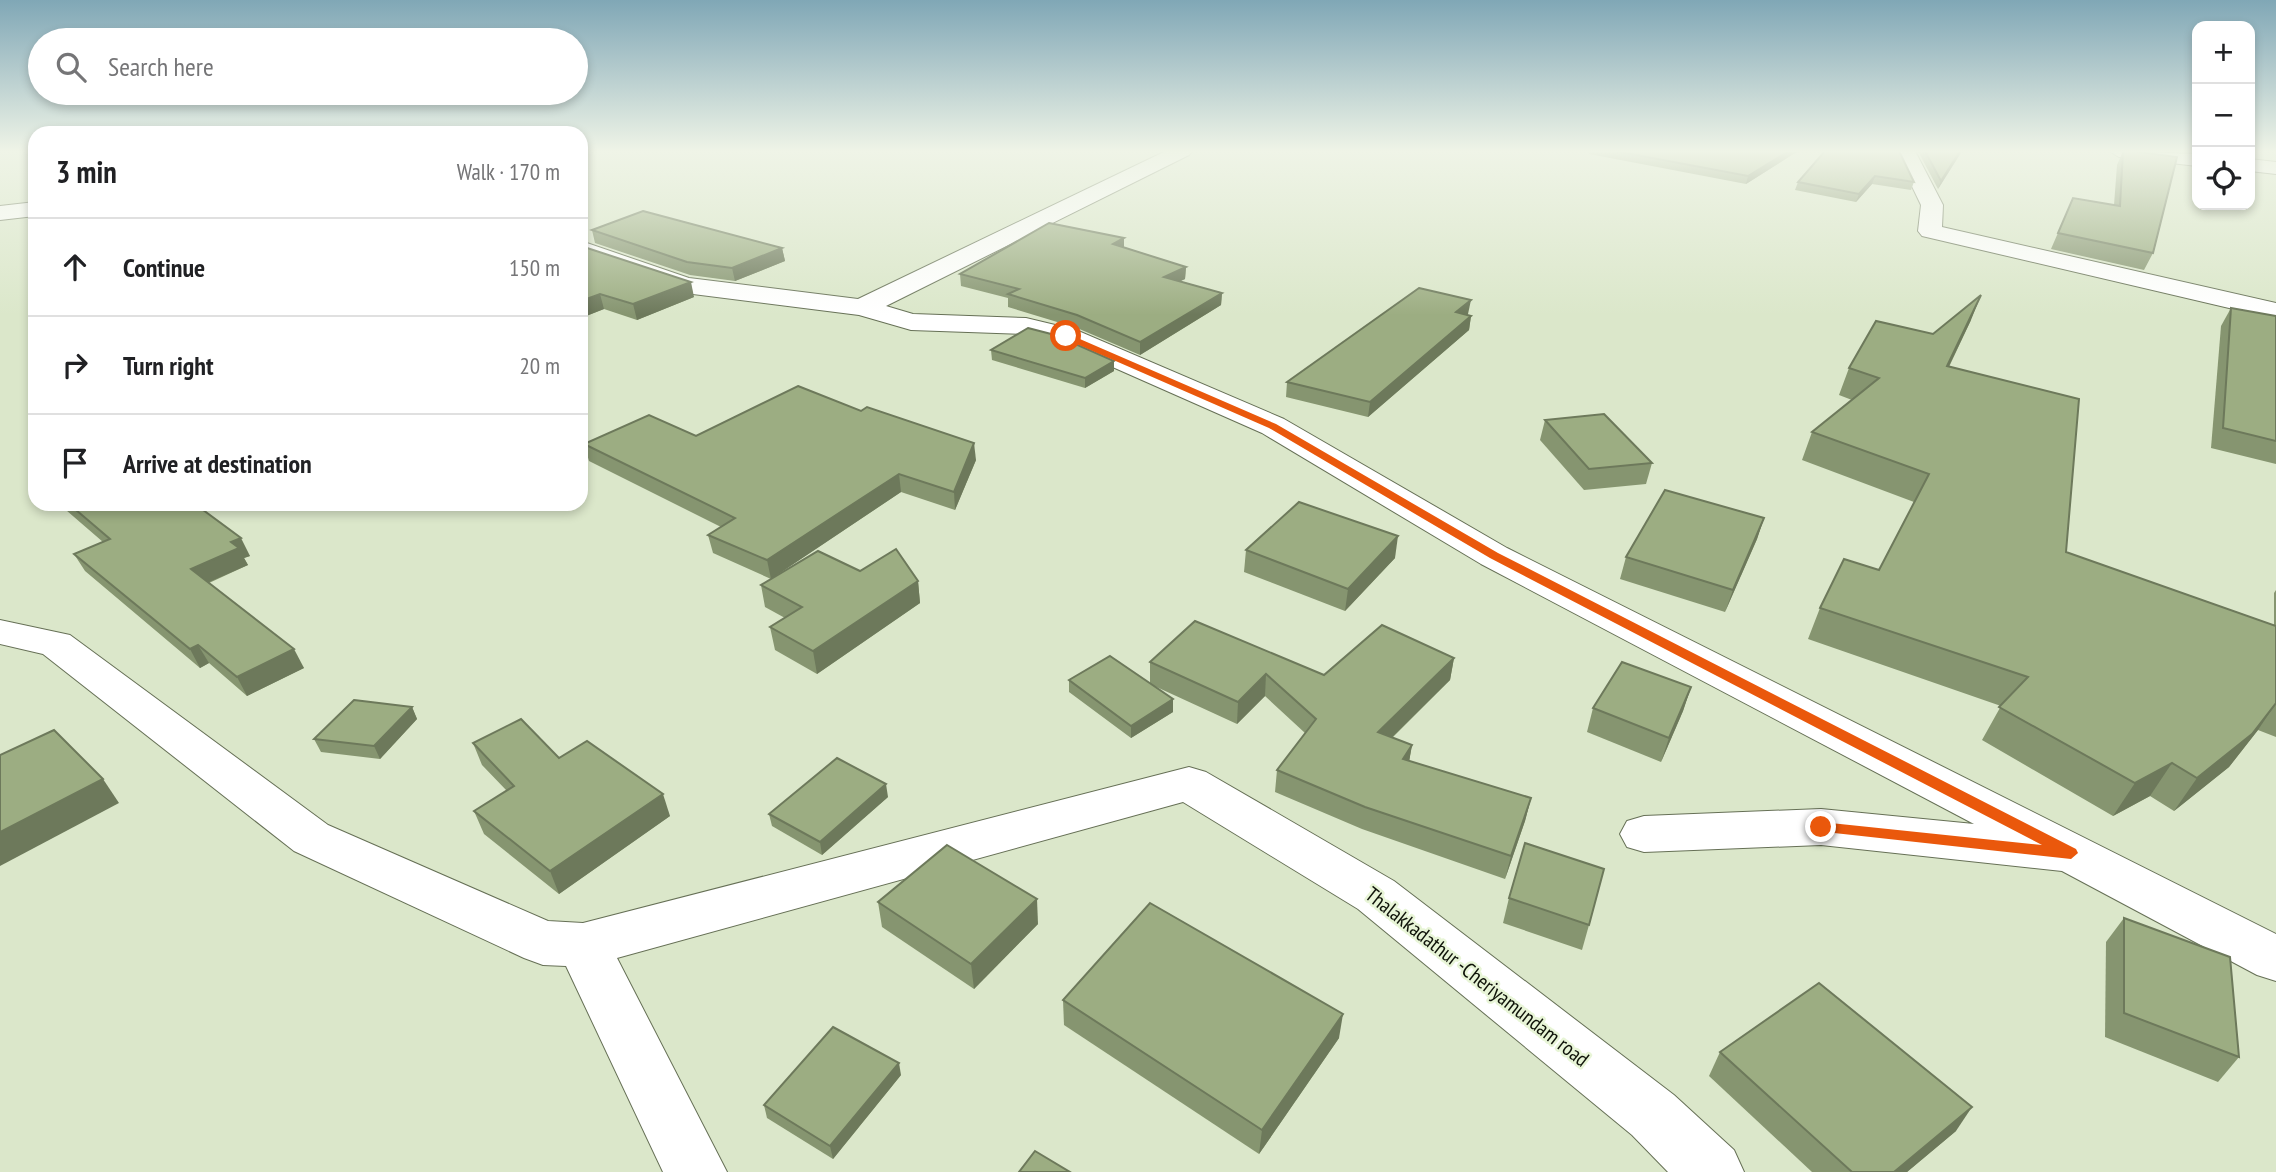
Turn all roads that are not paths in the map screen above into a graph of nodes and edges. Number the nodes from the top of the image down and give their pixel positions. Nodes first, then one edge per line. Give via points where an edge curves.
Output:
1 (1070, 206) edge
2 (1932, 206) edge
3 (28, 210) edge
4 (0, 213) edge
5 (588, 250) edge
6 (862, 307) junction
7 (2276, 311) edge
8 (0, 632) edge
9 (1644, 834) dead end
10 (2071, 853) junction
11 (583, 945) junction
12 (2276, 959) edge
13 (695, 1172) edge
14 (1712, 1172) edge

1 - 6 street
2 - 7 street via 1930,231
3 - 4 street
5 - 6 street via 685,285
6 - 10 street via 911,322 1026,326 1066,336 1273,426 1494,556
8 - 11 street via 56,644 311,838 543,943
9 - 10 street via 1821,827
10 - 12 street
11 - 13 street
11 - 14 street, Thalakkadathur -Cheriyamundam road via 1189,784 1377,895 1653,1115

